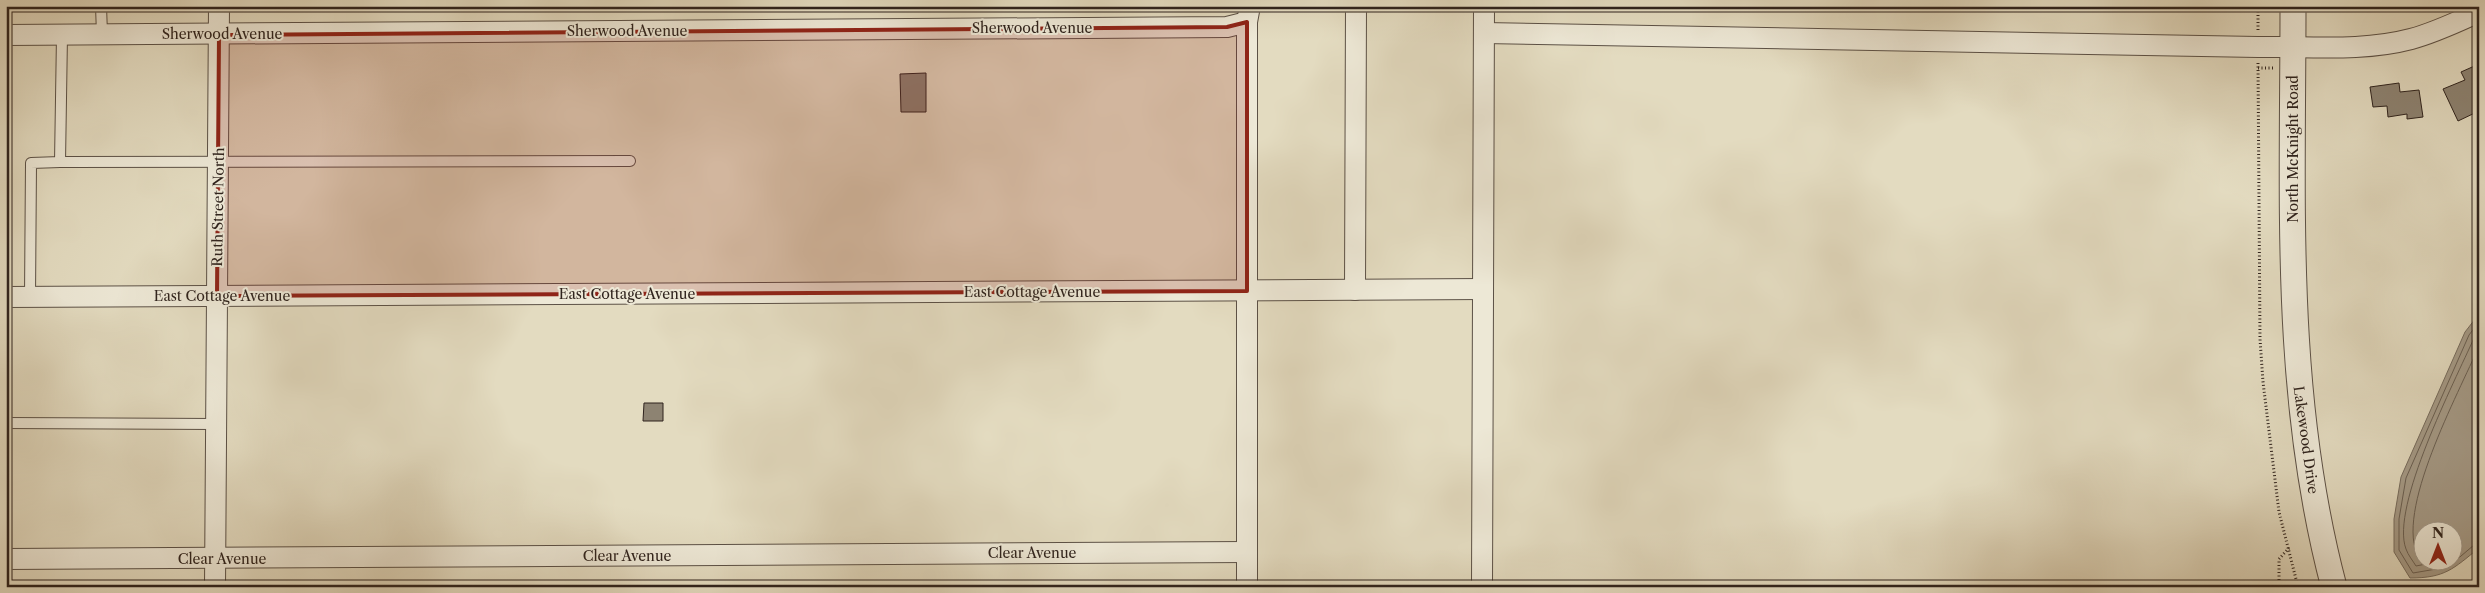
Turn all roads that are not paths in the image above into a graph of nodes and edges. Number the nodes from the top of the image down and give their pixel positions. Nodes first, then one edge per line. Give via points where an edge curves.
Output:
1 (101, 6) edge
2 (219, 6) edge
3 (1356, 6) edge
4 (1484, 6) edge
5 (2294, 6) edge
6 (2479, 12) edge
7 (1249, 14) edge
8 (1484, 32) junction
9 (102, 34) junction
10 (219, 34) junction
11 (6, 35) edge
12 (62, 35) junction
13 (2293, 46) junction
14 (630, 160) dead end
15 (60, 162) junction
16 (218, 162) junction
17 (1483, 289) junction
18 (1355, 290) junction
19 (1247, 291) junction
20 (2293, 292) joint
21 (217, 296) junction
22 (6, 297) edge
23 (30, 297) junction
24 (6, 423) edge
25 (216, 424) junction
26 (1247, 552) junction
27 (6, 559) edge
28 (215, 559) junction
29 (215, 587) edge
30 (1247, 587) edge
31 (1482, 587) edge
32 (2334, 587) edge

1 - 9 lane
2 - 10 street, Ruth Street North
3 - 18 street
4 - 8 street
5 - 13 street, North McKnight Road
6 - 13 street via 2412,39 2382,45
7 - 10 street, Sherwood Avenue via 1217,27
7 - 19 street
8 - 13 street
8 - 17 street
9 - 10 street, Sherwood Avenue
9 - 12 street, Sherwood Avenue
10 - 16 street, Ruth Street North
11 - 12 street, Sherwood Avenue
12 - 15 lane
13 - 20 street, North McKnight Road
14 - 16 lane
15 - 16 lane
15 - 23 lane via 32,163
16 - 21 street, Ruth Street North
17 - 18 street, East Cottage Avenue
17 - 31 street
18 - 19 street, East Cottage Avenue
19 - 21 street, East Cottage Avenue
19 - 26 street
20 - 32 street, Lakewood Drive via 2296,356 2308,465
21 - 23 street, East Cottage Avenue
21 - 25 street, Ruth Street North
22 - 23 street, East Cottage Avenue
24 - 25 lane
25 - 28 street, Ruth Street North
26 - 28 street, Clear Avenue
26 - 30 street
27 - 28 street, Clear Avenue
28 - 29 street, Ruth Street North

